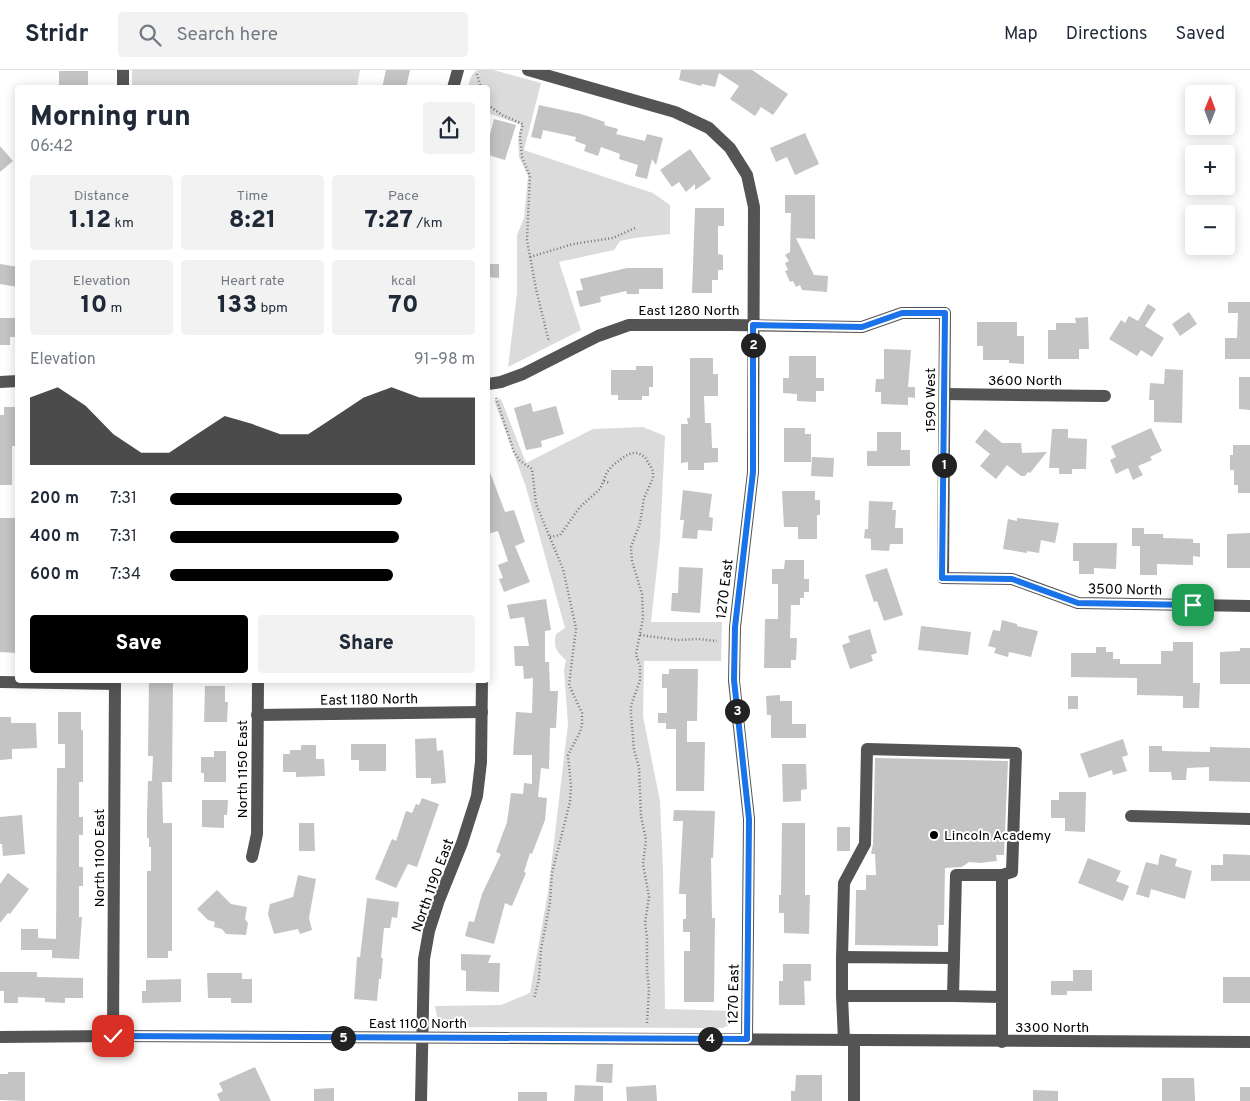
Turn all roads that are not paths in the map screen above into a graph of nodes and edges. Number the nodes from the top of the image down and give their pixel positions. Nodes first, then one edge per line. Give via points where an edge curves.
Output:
1 (123, 70) edge
2 (458, 70) edge
3 (528, 70) edge
4 (123, 85) edge
5 (455, 85) edge
6 (945, 313) joint
7 (753, 325) junction
8 (15, 381) edge
9 (0, 382) edge
10 (490, 384) edge
11 (945, 394) junction
12 (1106, 396) dead end
13 (942, 578) joint
14 (1250, 606) edge
15 (0, 682) edge
16 (15, 682) edge
17 (115, 683) edge
18 (258, 683) edge
19 (482, 683) edge
20 (482, 712) junction
21 (257, 715) junction
22 (1131, 816) dead end
23 (1250, 818) edge
24 (252, 857) dead end
25 (1002, 875) junction
26 (842, 957) junction
27 (954, 958) junction
28 (842, 996) junction
29 (953, 996) junction
30 (1002, 997) junction
31 (113, 1036) junction
32 (0, 1037) edge
33 (422, 1038) junction
34 (747, 1039) junction
35 (845, 1040) junction
36 (1002, 1042) junction
37 (1250, 1042) edge
38 (422, 1101) edge
39 (854, 1101) edge

1 - 4 street
2 - 5 street
3 - 7 street, 1270 East via 675,112 709,128 730,148 747,175 754,207
6 - 7 street, East 1280 North via 902,313 862,327
6 - 11 street, 1590 West
7 - 10 street, East 1280 North via 629,325 598,336 523,374
7 - 34 street, 1270 East via 753,472 735,627 734,680 749,819
8 - 9 street
11 - 12 street, 3600 North
11 - 13 street, 1590 West
13 - 14 street, 3500 North via 1012,579 1078,603
15 - 16 street
17 - 31 street, North 1100 East
18 - 21 street, North 1150 East
19 - 20 street, North 1190 East
20 - 21 street, East 1180 North
20 - 33 street, North 1190 East via 477,796 429,931 424,959
21 - 24 street, North 1150 East via 257,834
22 - 23 street
25 - 26 street via 1012,872 1016,753 867,749 865,844 844,883
25 - 27 street via 956,874
25 - 30 street
26 - 27 street
26 - 28 street
27 - 29 street
28 - 29 street
28 - 35 street
29 - 30 street
30 - 36 street
31 - 32 street, East 1100 North
31 - 33 street, East 1100 North
33 - 34 street, East 1100 North
33 - 38 street, North 1190 East
34 - 35 street, East 1100 North
35 - 36 street, 3300 North
35 - 39 street
36 - 37 street, 3300 North

